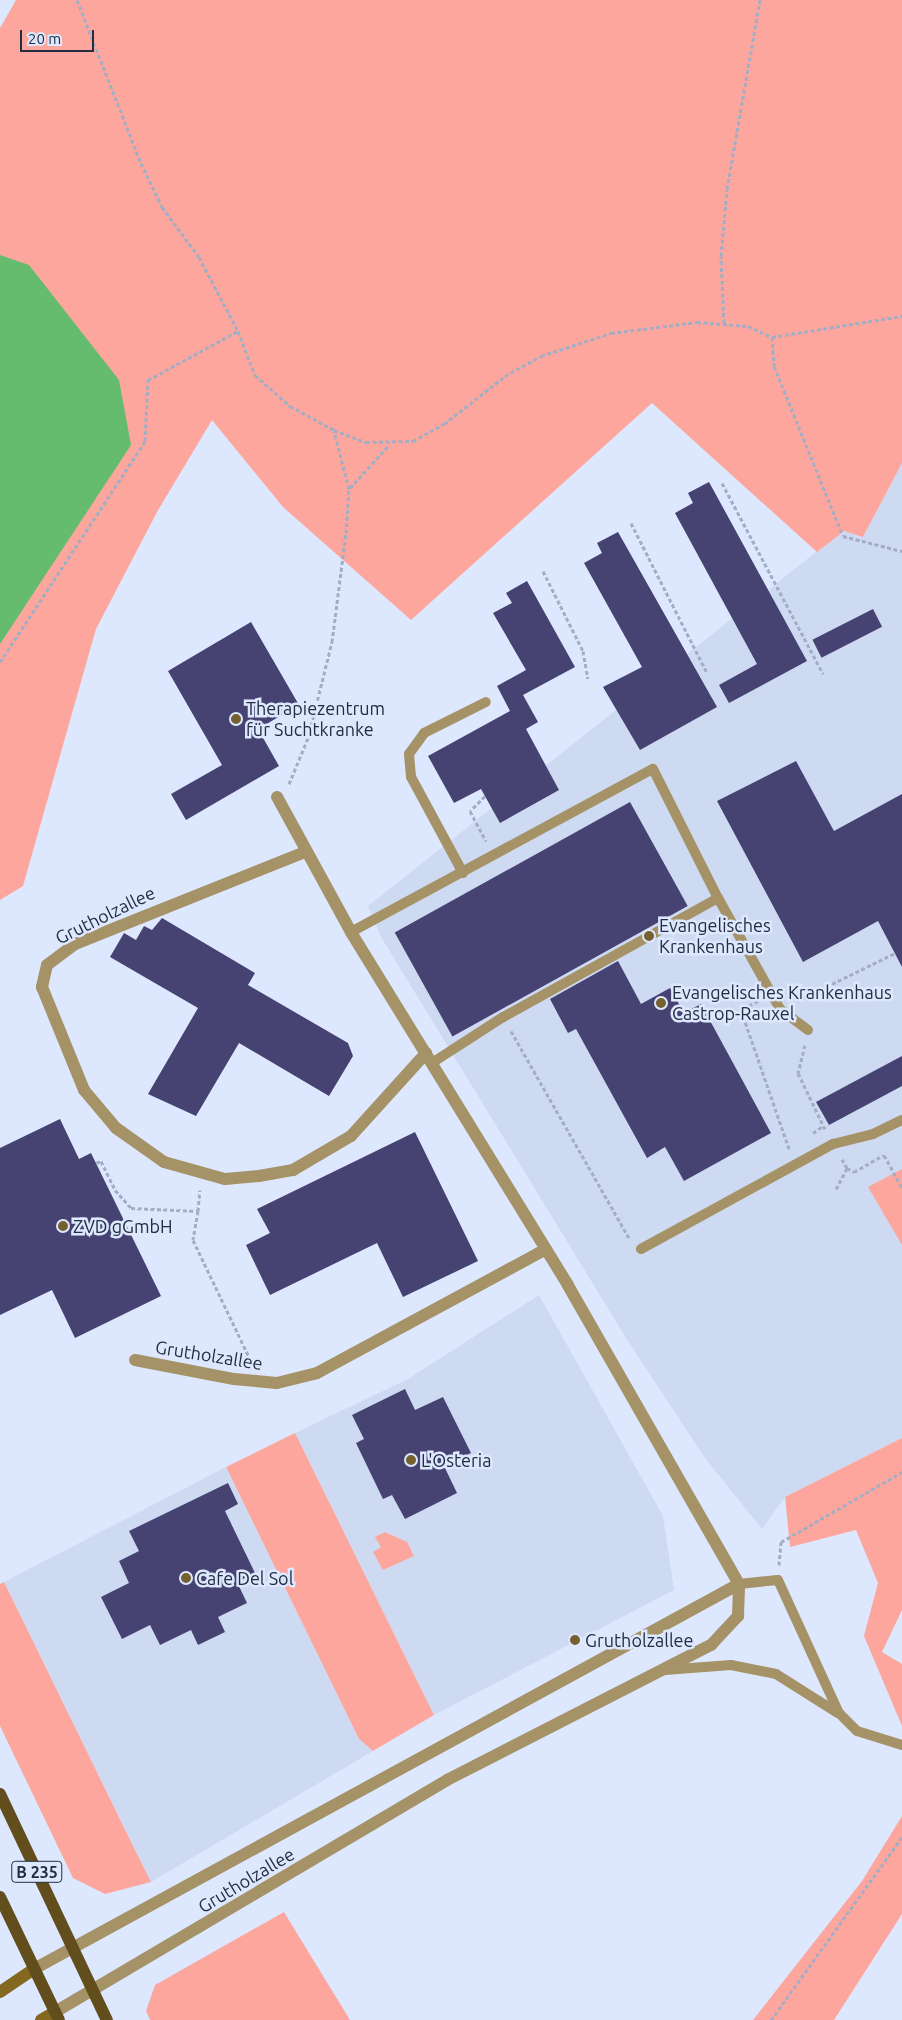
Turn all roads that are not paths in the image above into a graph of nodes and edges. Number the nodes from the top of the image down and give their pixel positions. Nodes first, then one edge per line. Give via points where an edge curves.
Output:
1 (486, 702) dead end
2 (277, 797) road end
3 (305, 852) junction
4 (463, 873) junction
5 (718, 898) junction
6 (351, 932) junction
7 (808, 1030) road end
8 (428, 1058) junction
9 (902, 1120) edge
10 (637, 1248) road end
11 (546, 1249) junction
12 (135, 1360) dead end
13 (738, 1584) junction
14 (664, 1670) junction
15 (839, 1714) junction
16 (902, 1744) edge
17 (0, 1794) edge
18 (0, 1897) edge
19 (73, 1949) junction
20 (34, 1969) junction
21 (93, 1991) junction
22 (0, 1992) edge
23 (57, 2016) edge
24 (41, 2020) edge
25 (107, 2020) edge

1 - 4 lane via 424,733 409,754 411,777
2 - 3 street, Grutholzallee
3 - 6 street, Grutholzallee
3 - 8 street, Grutholzallee via 84,940 47,965 42,987 84,1090 116,1128 140,1147 164,1162 225,1179 293,1170 351,1136
4 - 5 lane via 654,769
4 - 6 lane
5 - 7 lane via 780,1009
5 - 8 lane
6 - 8 street, Grutholzallee
8 - 11 street, Grutholzallee
9 - 10 lane via 873,1134 833,1144
11 - 12 street, Grutholzallee via 317,1373 277,1383
11 - 13 street, Grutholzallee
13 - 14 street, Grutholzallee via 738,1616 729,1630 711,1645
13 - 15 lane, Grutholzallee via 778,1580
13 - 19 street, Grutholzallee
14 - 15 lane via 731,1665 776,1674
14 - 21 street, Grutholzallee via 447,1780
15 - 16 lane via 857,1731
17 - 19 main road, B 235
18 - 20 main road, B 235
19 - 20 street, Grutholzallee
19 - 21 main road, B 235
20 - 22 street
20 - 23 main road, B 235
21 - 23 street, Grutholzallee
21 - 25 main road, B 235
23 - 24 street

